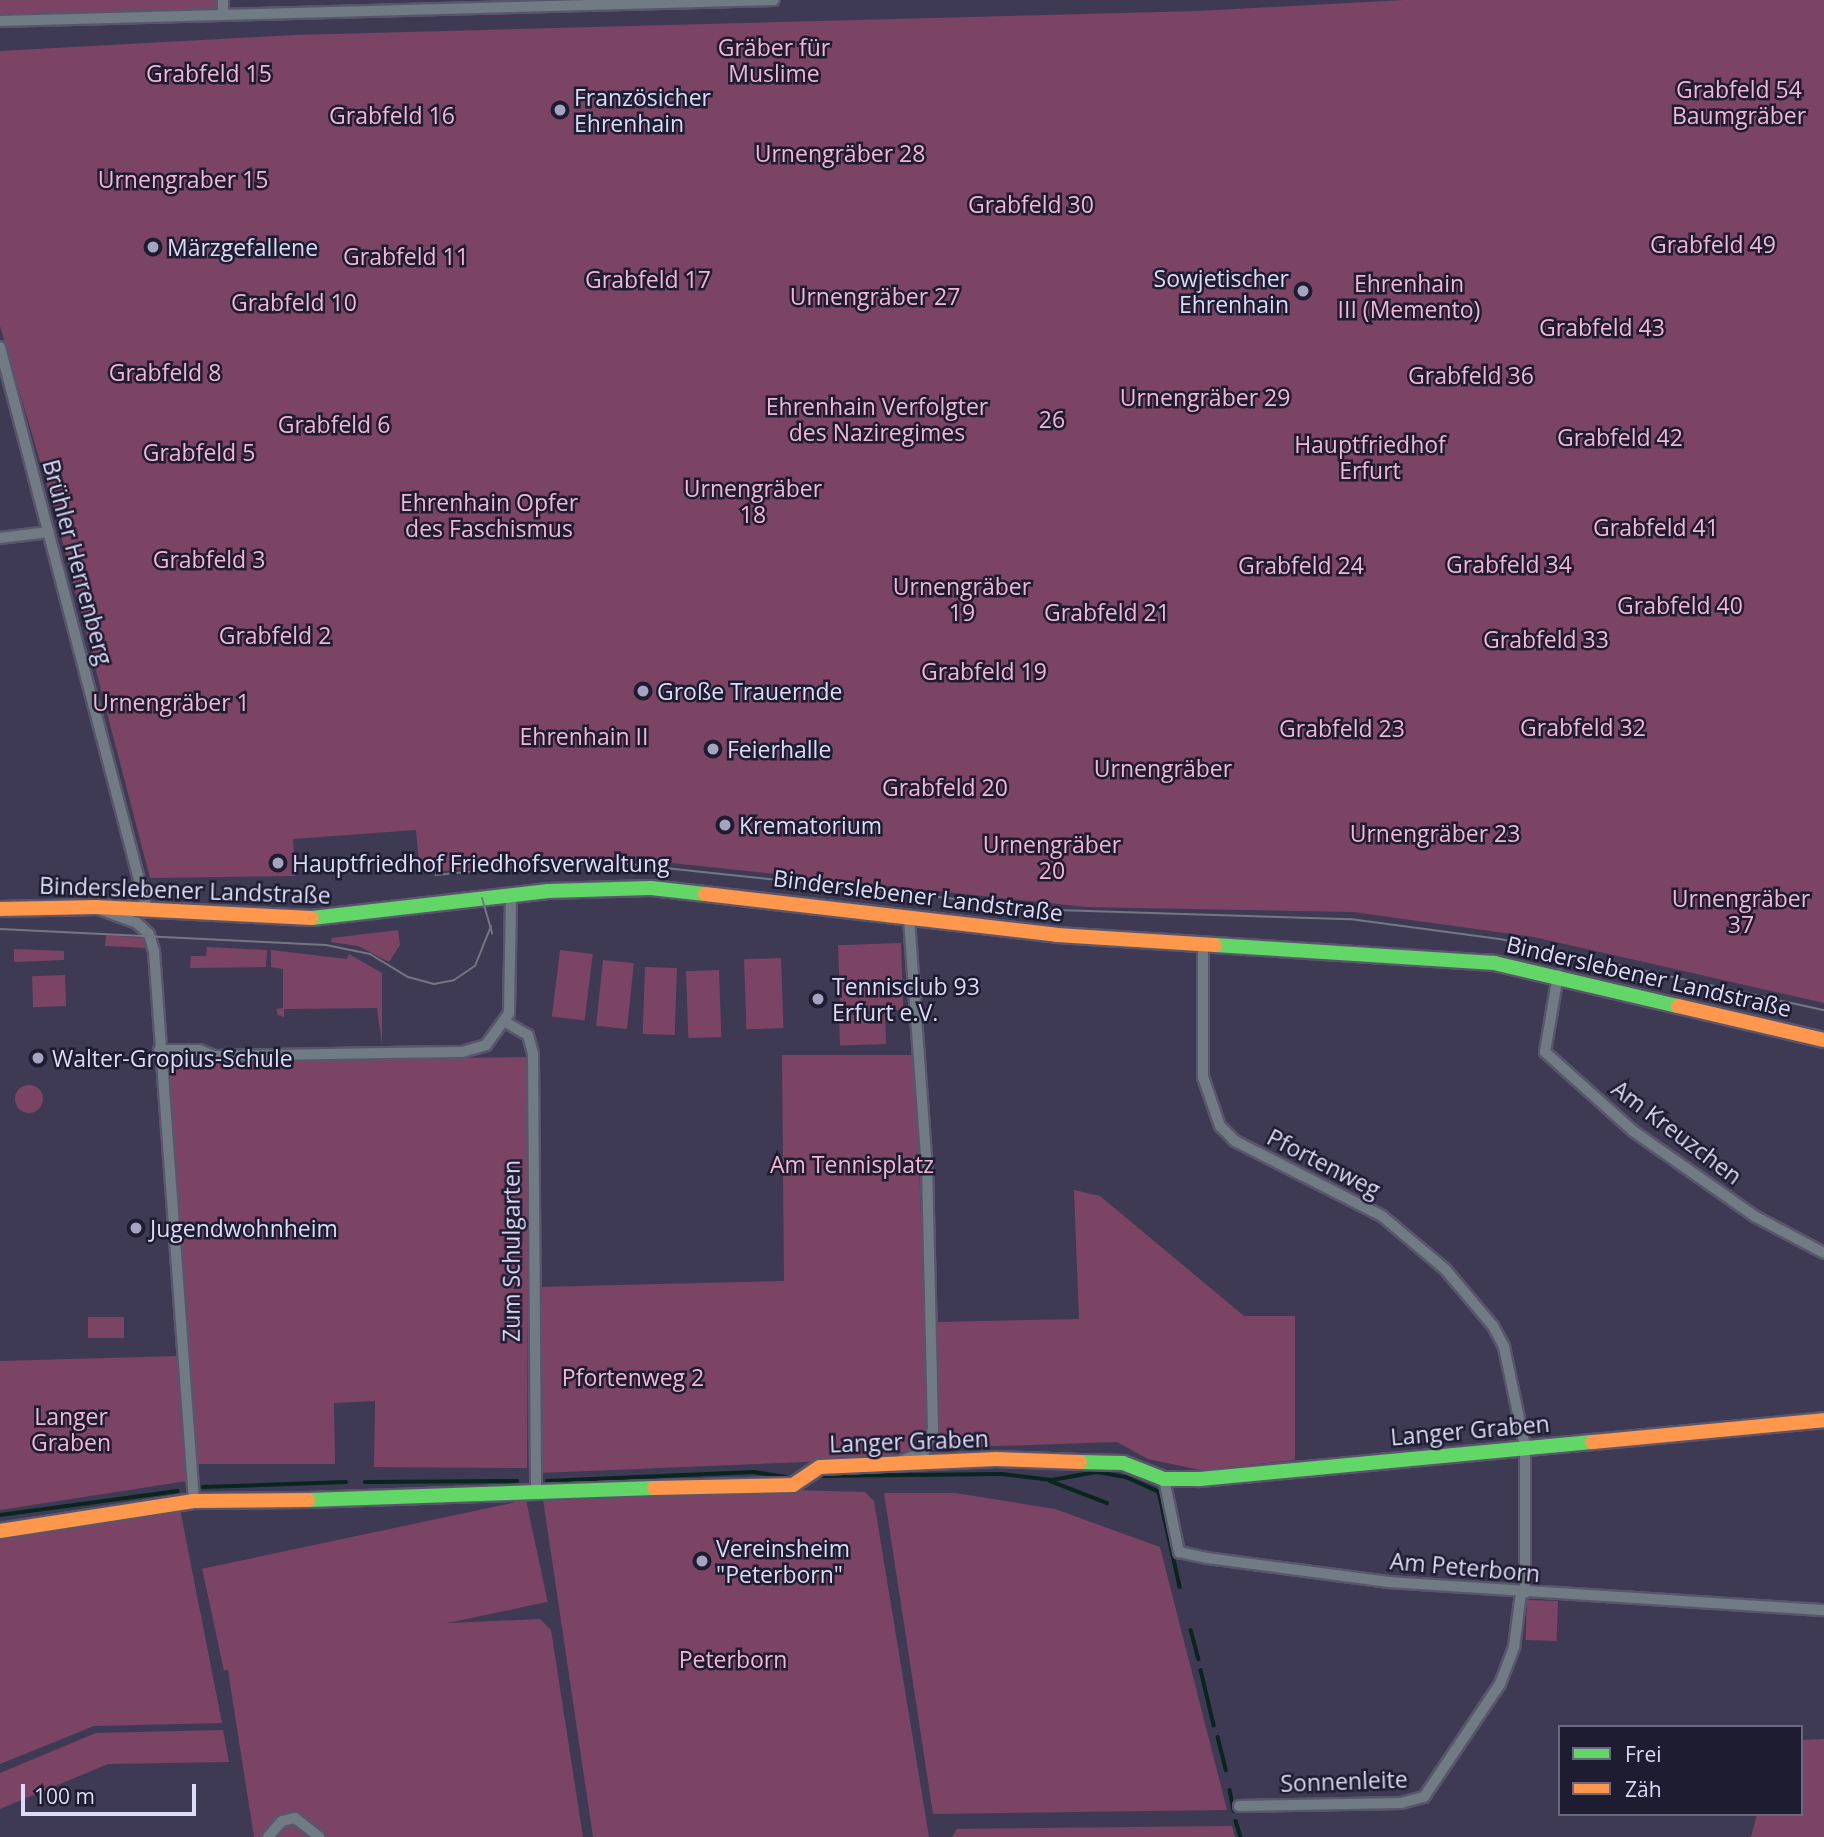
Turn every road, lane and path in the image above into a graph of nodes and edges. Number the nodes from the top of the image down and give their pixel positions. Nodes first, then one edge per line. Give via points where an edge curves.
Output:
1 (223, 0) edge
2 (774, 0) edge
3 (615, 3) edge
4 (223, 15) junction
5 (0, 21) edge
6 (0, 347) edge
7 (49, 532) junction
8 (0, 538) edge
9 (511, 894) junction
10 (96, 907) junction
11 (0, 909) edge
12 (147, 910) junction
13 (909, 918) junction
14 (1203, 945) junction
15 (1558, 975) junction
16 (507, 1023) junction
17 (1824, 1040) edge
18 (159, 1051) junction
19 (1824, 1253) edge
20 (1824, 1420) edge
21 (1525, 1447) junction
22 (883, 1468) junction
23 (1164, 1479) junction
24 (536, 1494) junction
25 (194, 1501) junction
26 (0, 1531) edge
27 (1523, 1593) junction
28 (1824, 1610) edge
29 (1485, 1706) joint
30 (1239, 1806) dead end
31 (268, 1837) edge
32 (319, 1837) edge

1 - 4 street
2 - 3 street
3 - 4 street
4 - 5 street
6 - 7 street, Brühler Herrenberg
7 - 8 street
7 - 12 street, Brühler Herrenberg
9 - 12 street, Binderslebener Landstraße via 365,915 280,920
9 - 13 street, Binderslebener Landstraße via 651,888
9 - 16 street via 513,975
10 - 11 street, Binderslebener Landstraße
10 - 12 street, Binderslebener Landstraße
10 - 18 street via 137,923 150,936
13 - 14 street, Binderslebener Landstraße
13 - 22 street via 926,1157 933,1430 924,1451
14 - 15 street, Binderslebener Landstraße via 1494,963
14 - 21 street, Pfortenweg via 1203,1077 1205,1096 1220,1126 1244,1146 1351,1197 1445,1269 1493,1326 1504,1348
15 - 17 street, Binderslebener Landstraße
15 - 19 street, Am Kreuzchen via 1545,1052 1633,1131 1756,1217
16 - 18 street via 486,1045 462,1052 215,1056 199,1050
16 - 24 street, Zum Schulgarten via 528,1035 533,1054
18 - 25 street
20 - 21 street, Langer Graben
21 - 23 street, Langer Graben
21 - 27 street, Pfortenweg
22 - 23 street, Langer Graben via 1074,1460 1123,1462
22 - 24 street, Langer Graben via 820,1467 793,1485
23 - 27 street, Am Peterborn via 1179,1552 1288,1570
24 - 25 street, Langer Graben
25 - 26 street, Langer Graben
27 - 28 street, Am Peterborn
27 - 29 street, Pfortenweg via 1514,1647
29 - 30 street, Sonnenleite via 1432,1787 1414,1801
31 - 32 street via 282,1821 295,1818

